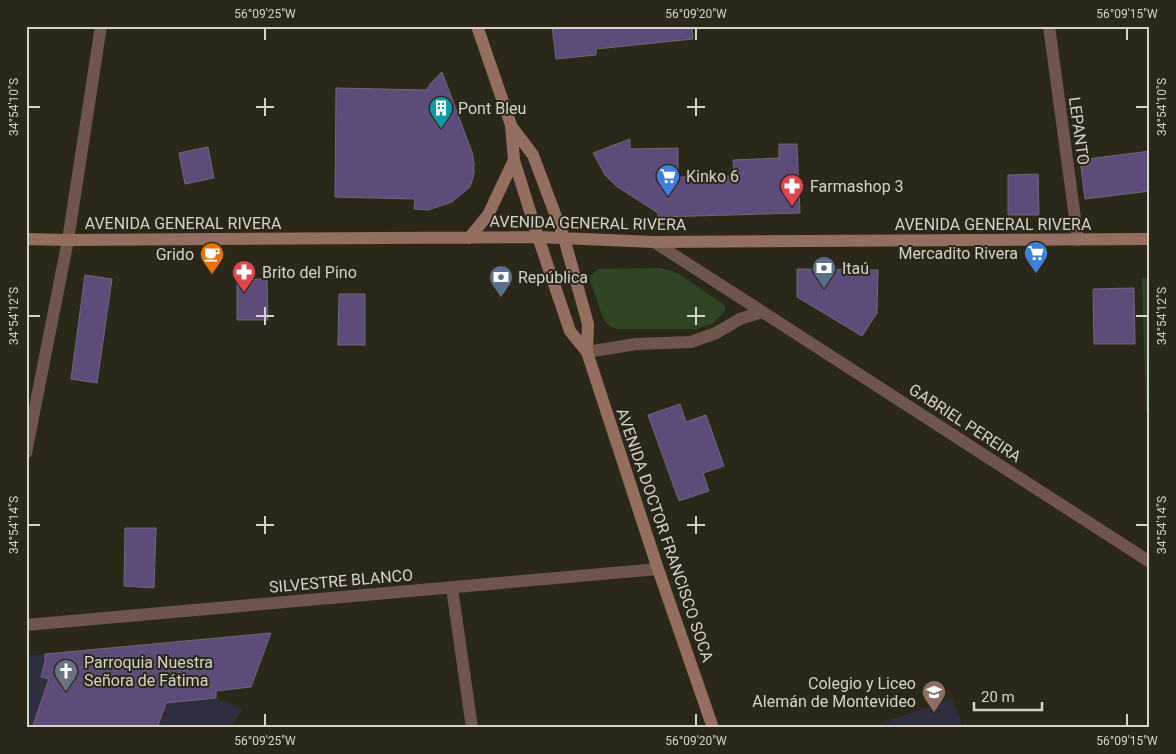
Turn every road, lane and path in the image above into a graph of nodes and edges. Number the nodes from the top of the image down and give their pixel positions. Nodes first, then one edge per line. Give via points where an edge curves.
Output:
1 (101, 26) edge
2 (477, 26) edge
3 (1049, 26) edge
4 (511, 125) junction
5 (514, 160) junction
6 (469, 238) junction
7 (538, 238) junction
8 (564, 238) junction
9 (26, 239) edge
10 (1150, 239) edge
11 (68, 240) junction
12 (1078, 240) junction
13 (654, 242) junction
14 (762, 312) junction
15 (587, 352) junction
16 (26, 454) edge
17 (1150, 562) edge
18 (658, 569) junction
19 (452, 588) junction
20 (26, 625) edge
21 (472, 728) edge
22 (713, 728) edge

1 - 11 street
2 - 4 main road, AVENIDA DOCTOR FRANCISCO SOCA
3 - 12 street, LEPANTO
4 - 5 main road, AVENIDA DOCTOR FRANCISCO SOCA
4 - 8 main road, AVENIDA DOCTOR FRANCISCO SOCA via 533,155
5 - 6 main road via 488,215
5 - 7 main road, AVENIDA DOCTOR FRANCISCO SOCA
6 - 7 main road, AVENIDA GENERAL RIVERA
6 - 11 main road, AVENIDA GENERAL RIVERA
7 - 8 main road, AVENIDA GENERAL RIVERA
7 - 15 main road, AVENIDA DOCTOR FRANCISCO SOCA via 570,331
8 - 13 main road, AVENIDA GENERAL RIVERA
8 - 15 main road, AVENIDA DOCTOR FRANCISCO SOCA via 588,324
9 - 11 main road, AVENIDA GENERAL RIVERA
10 - 12 main road, AVENIDA GENERAL RIVERA
11 - 16 street
12 - 13 main road, AVENIDA GENERAL RIVERA
13 - 14 street, GABRIEL PEREIRA
14 - 15 street via 691,342 636,344
14 - 17 street, GABRIEL PEREIRA
15 - 18 main road, AVENIDA DOCTOR FRANCISCO SOCA
18 - 19 street, SILVESTRE BLANCO
18 - 22 main road, AVENIDA DOCTOR FRANCISCO SOCA
19 - 20 street, SILVESTRE BLANCO
19 - 21 street

